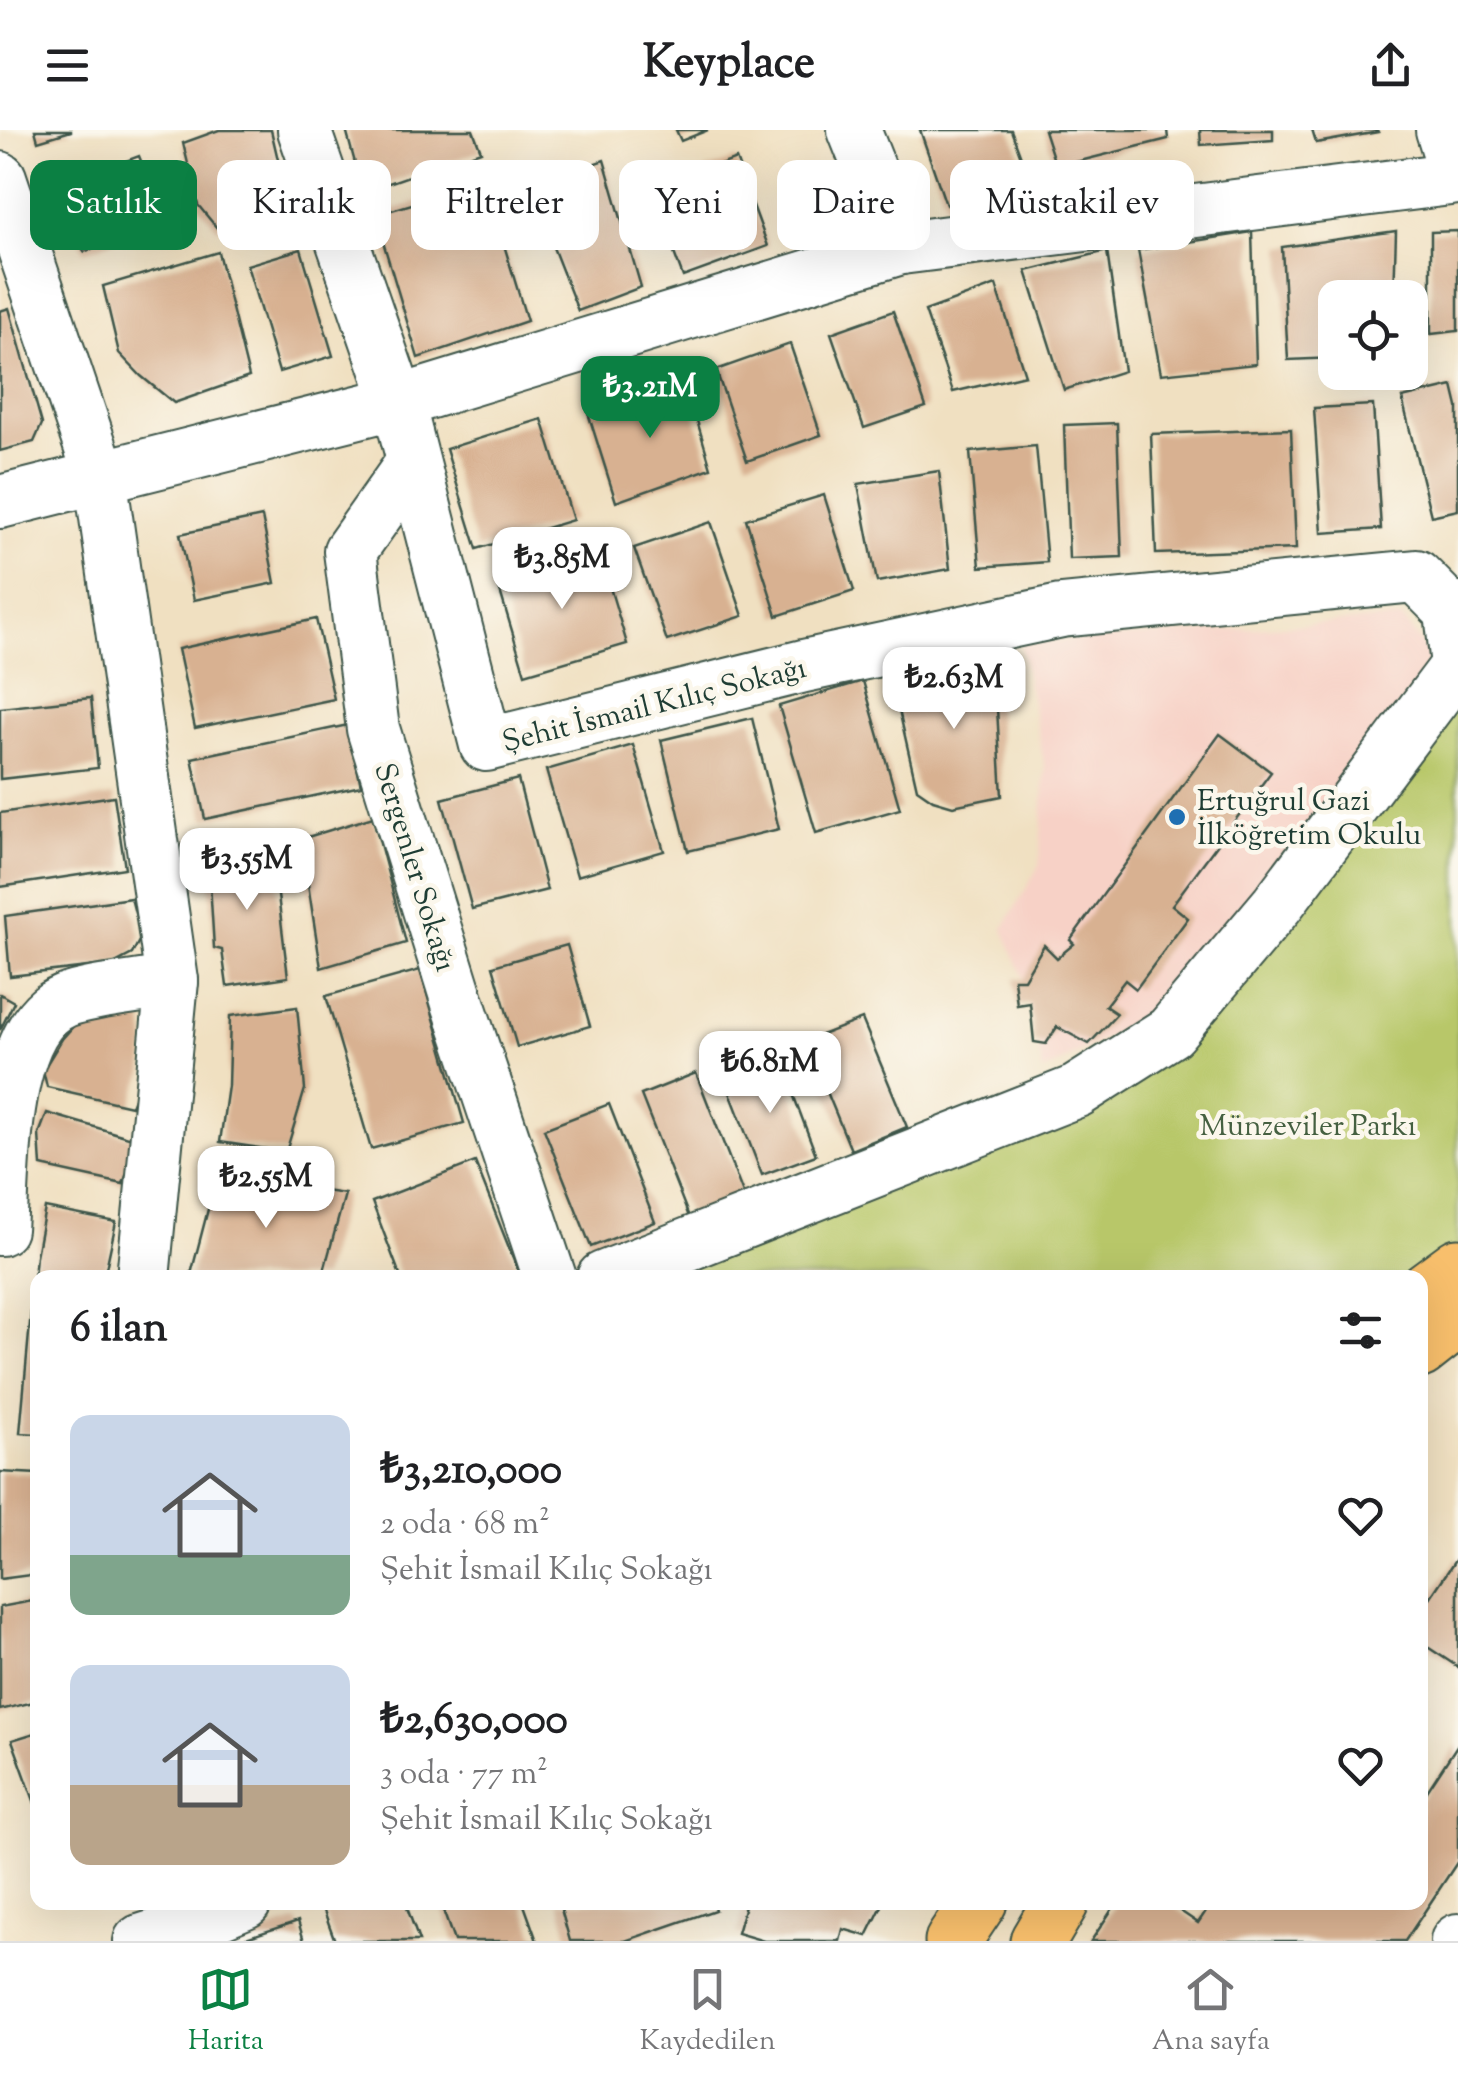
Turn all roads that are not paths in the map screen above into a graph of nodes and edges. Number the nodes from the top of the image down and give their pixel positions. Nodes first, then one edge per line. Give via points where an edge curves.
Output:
1 (304, 130) edge
2 (854, 130) edge
3 (1442, 130) edge
4 (866, 160) edge
5 (0, 178) edge
6 (1457, 178) edge
7 (930, 244) edge
8 (895, 250) edge
9 (398, 402) junction
10 (413, 462) junction
11 (100, 475) junction
12 (0, 502) edge
13 (1456, 613) edge
14 (172, 981) junction
15 (0, 1229) edge
16 (1458, 1266) edge
17 (143, 1270) edge
18 (547, 1270) edge
19 (623, 1270) edge
20 (1438, 1334) edge
21 (224, 1910) edge
22 (973, 1910) edge
23 (1056, 1910) edge
24 (189, 1923) edge
25 (140, 1941) edge
26 (952, 1941) edge
27 (1038, 1941) edge

1 - 9 street, Şehit İsmail Kılıç Sokağı
2 - 4 street
3 - 6 street
5 - 11 street
6 - 7 street
8 - 9 street
9 - 10 street, Şehit İsmail Kılıç Sokağı
9 - 11 street
10 - 13 street, Şehit İsmail Kılıç Sokağı via 486,745 1062,611 1416,576
10 - 18 street, Sergenler Sokağı via 350,551 373,729
11 - 12 street
11 - 14 street
13 - 19 street via 1457,666 1277,905 1170,1032 1077,1092
14 - 15 street via 64,1001 40,1017 21,1049 11,1100
14 - 17 street
16 - 20 main road
21 - 24 street
22 - 26 main road
23 - 27 main road
24 - 25 street

